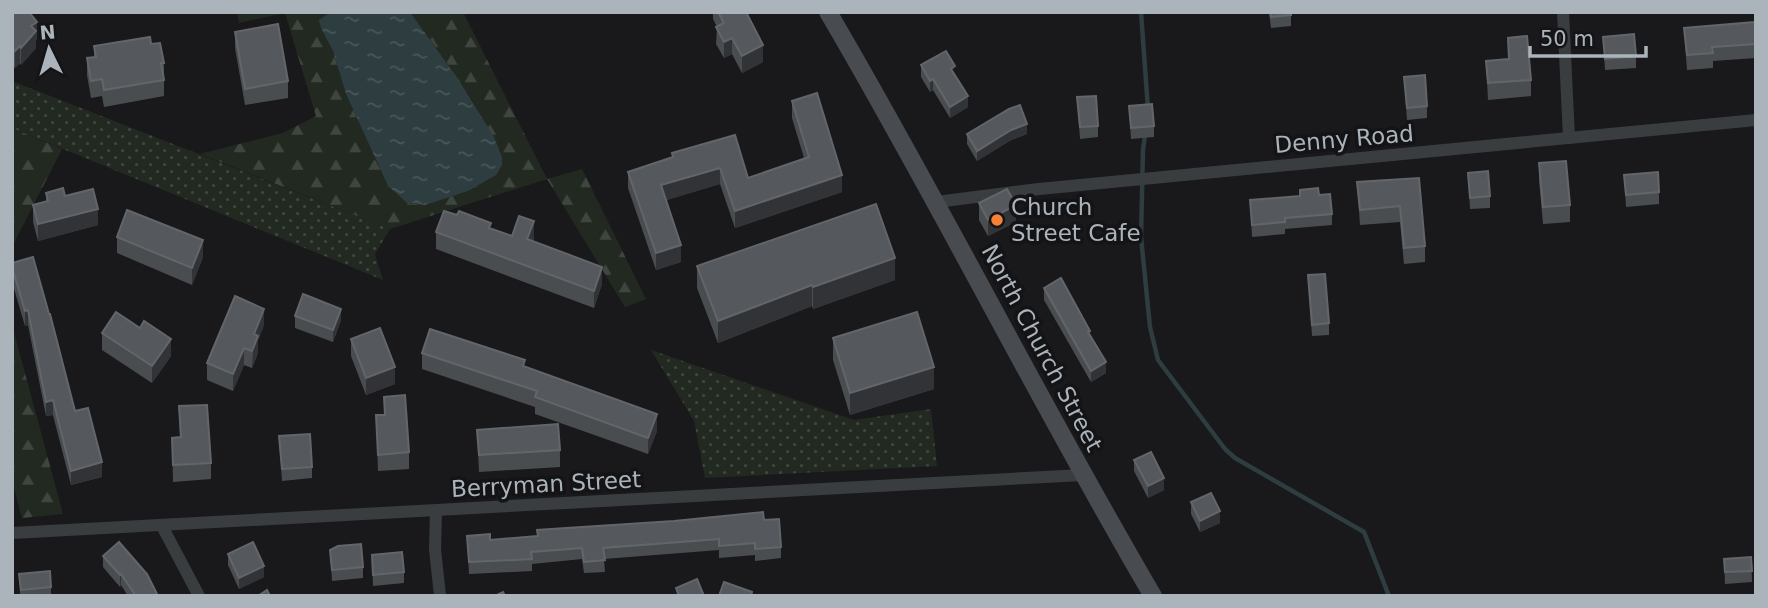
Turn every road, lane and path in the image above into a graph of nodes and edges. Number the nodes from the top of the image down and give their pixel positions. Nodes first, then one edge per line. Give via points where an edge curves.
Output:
1 (828, 12) edge
2 (1563, 12) edge
3 (1756, 120) edge
4 (1569, 138) junction
5 (936, 202) junction
6 (1082, 475) junction
7 (436, 511) junction
8 (162, 526) junction
9 (12, 533) edge
10 (199, 596) edge
11 (440, 596) edge
12 (1153, 596) edge

1 - 5 main road, North Church Street
2 - 4 street
3 - 4 street, Denny Road
4 - 5 street, Denny Road
5 - 6 main road, North Church Street
6 - 7 street, Berryman Street
6 - 12 main road, North Church Street
7 - 8 street, Berryman Street
7 - 11 street
8 - 9 street, Berryman Street
8 - 10 street

